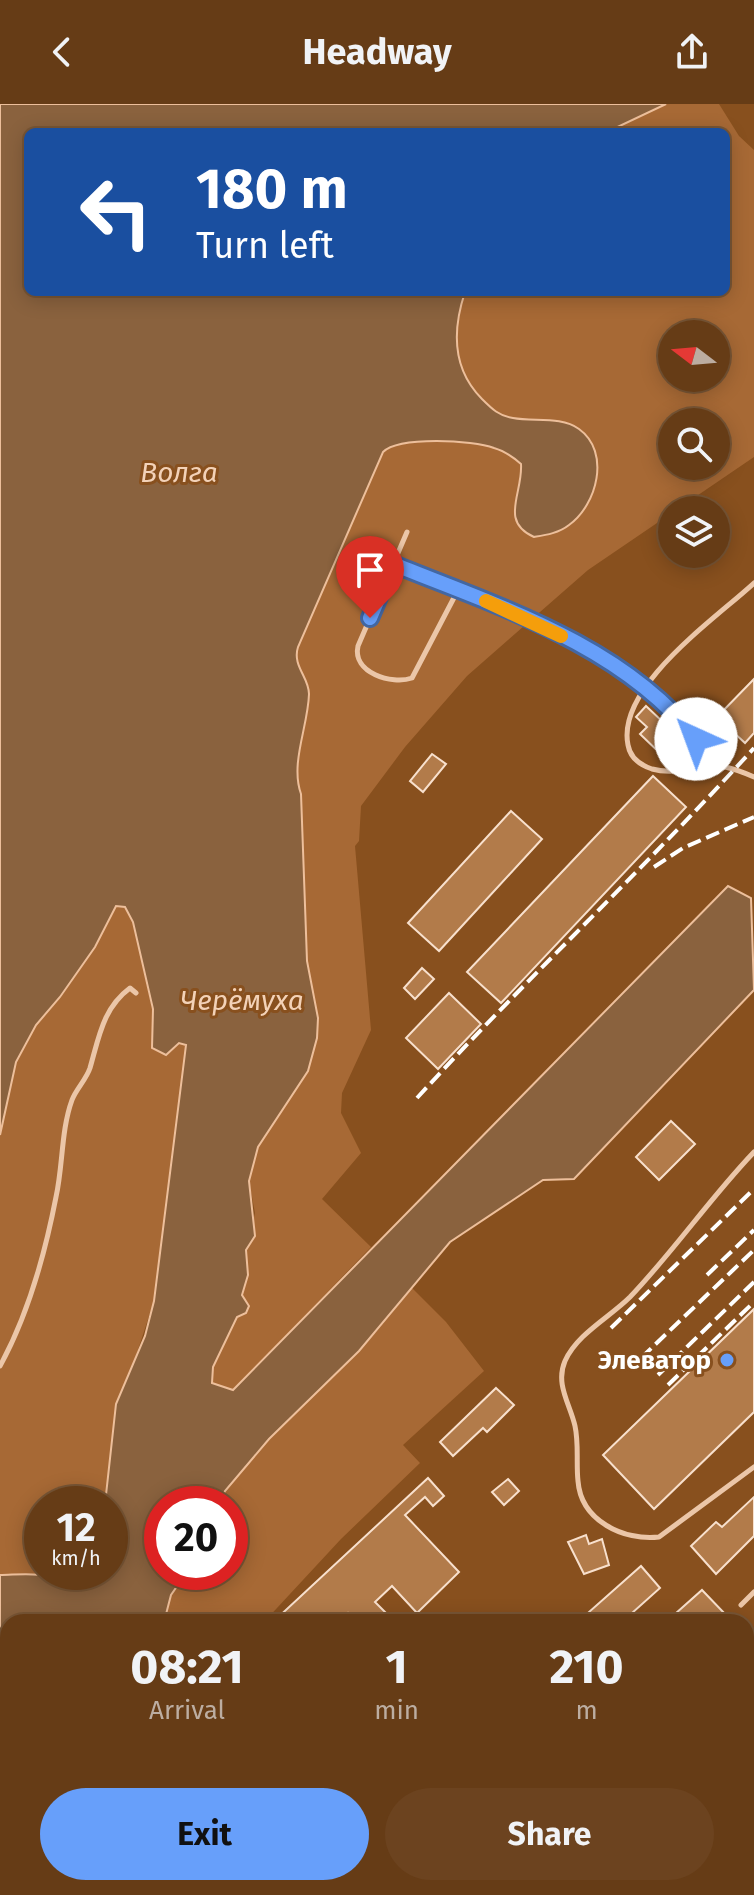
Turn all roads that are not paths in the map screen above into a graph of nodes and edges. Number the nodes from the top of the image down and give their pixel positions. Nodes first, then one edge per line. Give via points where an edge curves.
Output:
1 (407, 532) dead end
2 (393, 564) junction
3 (754, 583) edge
4 (458, 590) junction
5 (644, 688) junction
6 (723, 767) junction
7 (754, 777) edge
8 (136, 993) dead end
9 (754, 1152) edge
10 (0, 1366) edge
11 (754, 1467) edge
12 (754, 1592) edge
13 (741, 1605) dead end

1 - 2 lane
2 - 4 lane
2 - 4 lane via 357,652 365,667 380,676 412,678
3 - 5 lane
4 - 5 lane via 562,637
5 - 6 lane
5 - 6 lane via 626,724 634,759 667,771
6 - 7 lane
8 - 10 lane via 130,988 113,1001 89,1073 72,1099 42,1252
9 - 11 lane via 631,1296 576,1344 561,1378 576,1429 582,1500 618,1533 659,1537
12 - 13 lane

